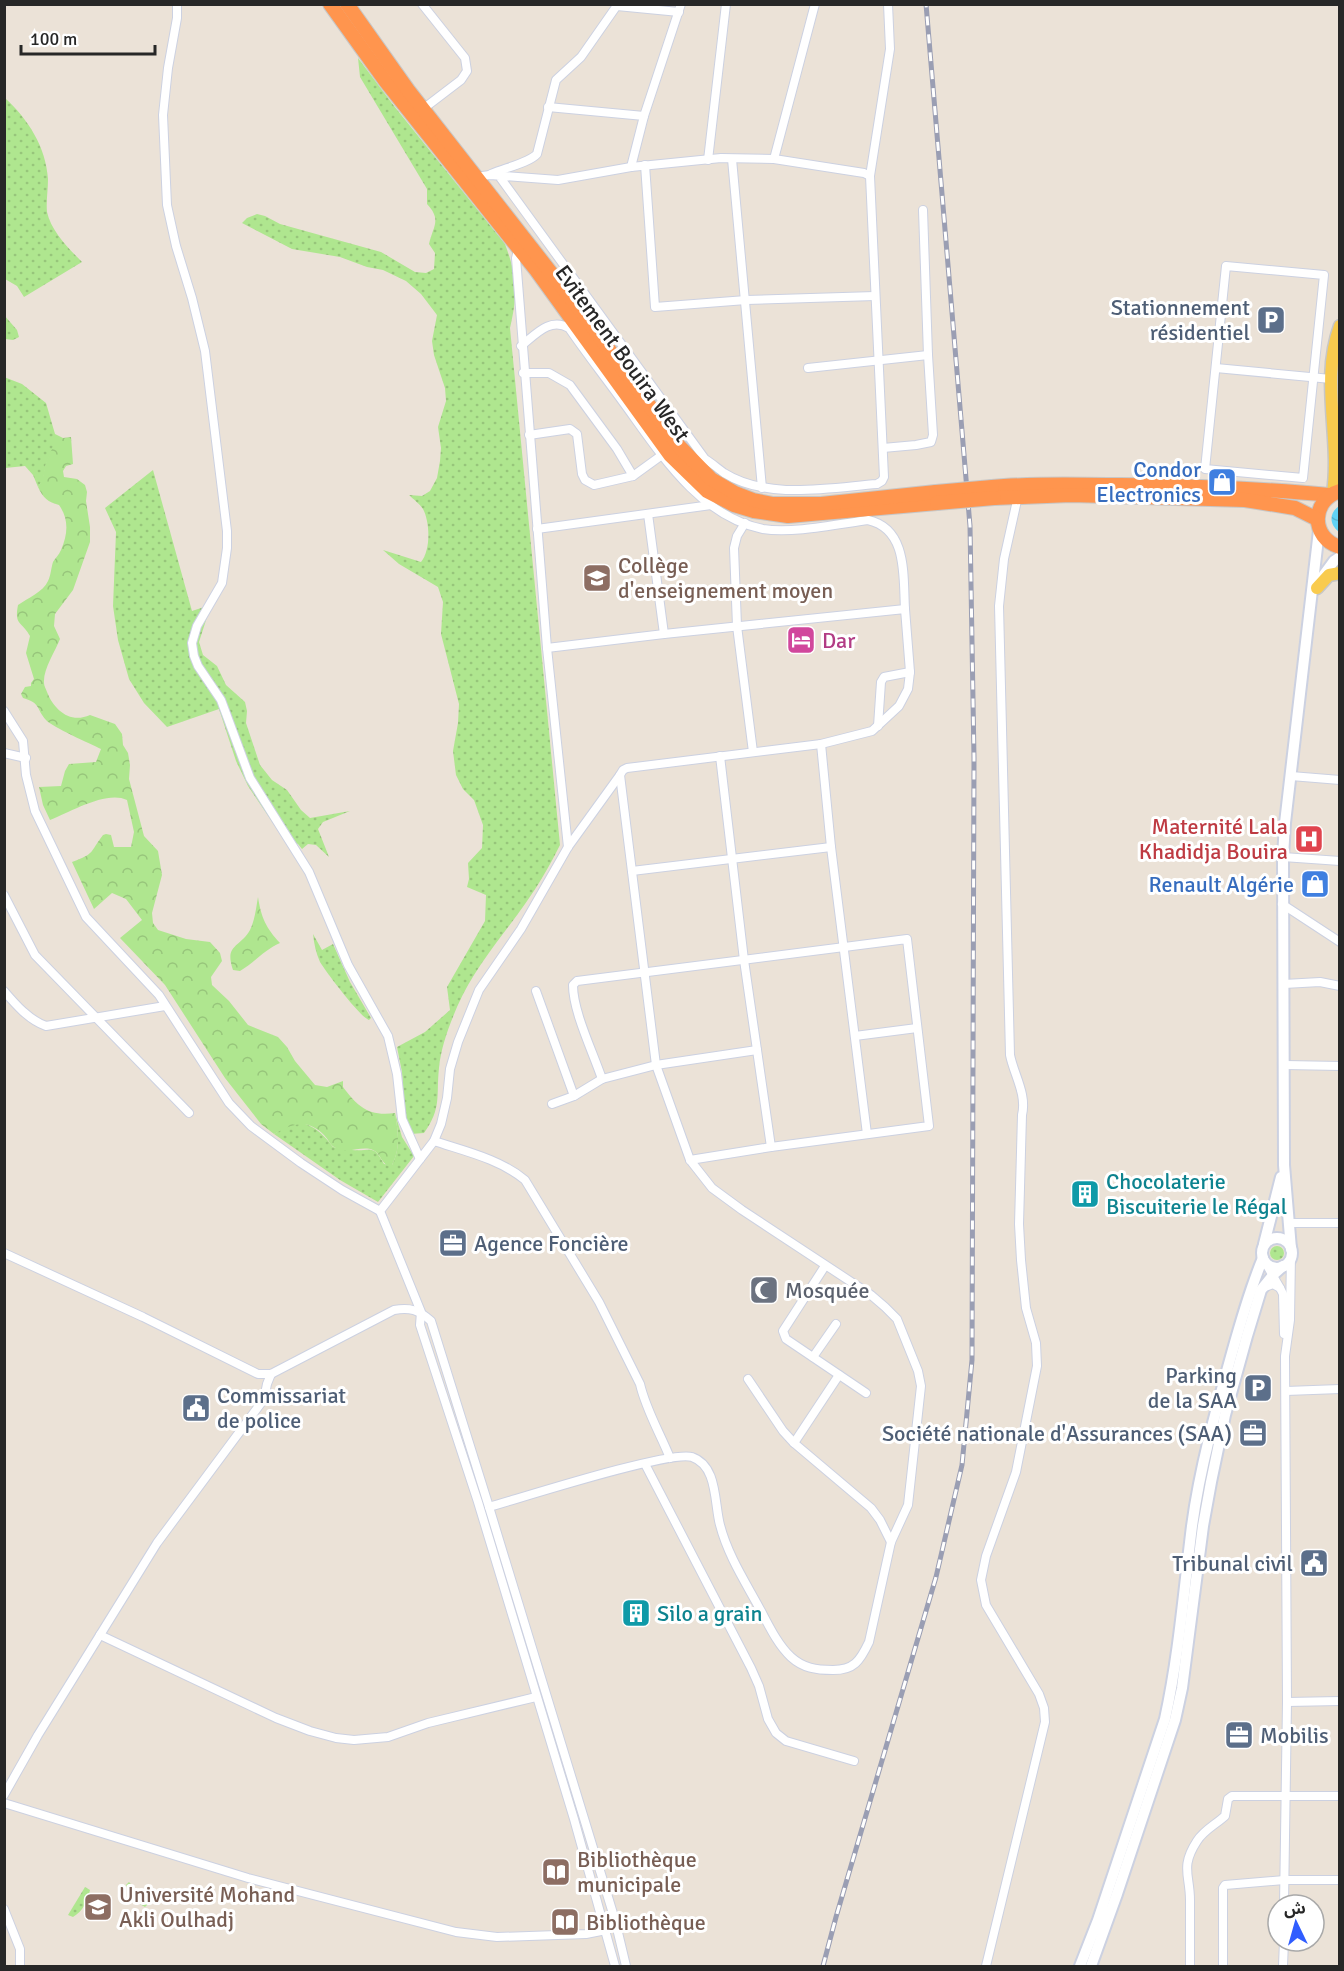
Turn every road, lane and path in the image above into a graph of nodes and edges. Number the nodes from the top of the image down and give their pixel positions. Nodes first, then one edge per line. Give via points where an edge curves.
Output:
1 (177, 4) edge
2 (330, 4) edge
3 (422, 4) edge
4 (726, 4) edge
5 (815, 4) edge
6 (888, 4) edge
7 (617, 5) edge
8 (352, 7) edge
9 (680, 8) edge
10 (548, 107) junction
11 (423, 109) junction
12 (644, 116) junction
13 (732, 159) junction
14 (774, 159) junction
15 (708, 160) junction
16 (645, 165) junction
17 (631, 167) junction
18 (499, 176) junction
19 (870, 176) junction
20 (477, 178) junction
21 (923, 210) dead end
22 (523, 244) junction
23 (541, 267) junction
24 (517, 275) junction
25 (875, 296) junction
26 (746, 300) junction
27 (1340, 326) edge
28 (521, 346) junction
29 (928, 356) junction
30 (878, 359) junction
31 (808, 368) dead end
32 (1216, 368) junction
33 (523, 372) junction
34 (1313, 377) junction
35 (1331, 378) junction
36 (529, 435) junction
37 (883, 448) junction
38 (662, 455) junction
39 (633, 476) junction
40 (1304, 484) junction
41 (762, 488) junction
42 (1019, 491) junction
43 (1334, 493) edge
44 (937, 497) junction
45 (711, 505) junction
46 (882, 508) junction
47 (648, 514) junction
48 (745, 523) junction
49 (880, 523) junction
50 (1318, 524) junction
51 (537, 530) junction
52 (1339, 550) edge
53 (1340, 573) edge
54 (1317, 588) junction
55 (905, 609) junction
56 (1310, 609) junction
57 (737, 626) junction
58 (664, 634) junction
59 (546, 648) junction
60 (910, 672) junction
61 (4, 711) edge
62 (878, 726) junction
63 (821, 744) junction
64 (753, 752) junction
65 (4, 753) edge
66 (720, 756) junction
67 (26, 758) junction
68 (620, 775) junction
69 (1291, 776) junction
70 (1340, 780) edge
71 (568, 847) junction
72 (831, 847) junction
73 (1283, 857) junction
74 (732, 858) junction
75 (1340, 861) edge
76 (632, 871) junction
77 (4, 895) edge
78 (1282, 904) junction
79 (1340, 942) edge
80 (844, 947) junction
81 (744, 960) junction
82 (644, 973) junction
83 (1284, 984) junction
84 (1340, 986) edge
85 (4, 991) edge
86 (536, 991) dead end
87 (165, 1006) junction
88 (96, 1018) junction
89 (917, 1028) junction
90 (855, 1035) junction
91 (757, 1050) junction
92 (656, 1065) junction
93 (1285, 1065) junction
94 (1340, 1066) edge
95 (602, 1079) junction
96 (574, 1096) junction
97 (552, 1104) dead end
98 (189, 1113) dead end
99 (867, 1134) junction
100 (434, 1141) junction
101 (771, 1147) junction
102 (420, 1159) junction
103 (690, 1160) junction
104 (1284, 1166) junction
105 (380, 1210) junction
106 (1288, 1223) junction
107 (1340, 1223) edge
108 (1291, 1252) junction
109 (4, 1253) edge
110 (1263, 1256) junction
111 (825, 1266) junction
112 (1283, 1266) junction
113 (1274, 1274) junction
114 (1280, 1288) junction
115 (1261, 1290) junction
116 (421, 1312) junction
117 (836, 1324) dead end
118 (1285, 1356) junction
119 (813, 1357) junction
120 (271, 1374) junction
121 (839, 1375) junction
122 (748, 1379) dead end
123 (1340, 1389) edge
124 (1286, 1390) junction
125 (866, 1393) dead end
126 (794, 1443) junction
127 (670, 1458) junction
128 (645, 1464) junction
129 (489, 1507) junction
130 (891, 1542) junction
131 (100, 1635) junction
132 (536, 1697) junction
133 (1340, 1701) edge
134 (1287, 1702) junction
135 (854, 1761) dead end
136 (4, 1795) edge
137 (1286, 1796) junction
138 (1340, 1796) edge
139 (4, 1803) edge
140 (1284, 1880) junction
141 (1340, 1880) edge
142 (1284, 1893) edge
143 (4, 1909) edge
144 (606, 1930) junction
145 (20, 1966) edge
146 (615, 1966) edge
147 (626, 1966) edge
148 (986, 1966) edge
149 (1080, 1966) edge
150 (1090, 1966) edge
151 (1190, 1966) edge
152 (1223, 1966) edge

1 - 102 street via 163,115 167,205 205,351 227,531 222,583 197,626 192,643 194,656 221,700 250,778 309,872 348,965 388,1036 402,1119
2 - 20 highway, Evitement Bouira West via 386,82
3 - 11 street via 465,58 467,71
4 - 15 street
5 - 14 street
6 - 19 street via 890,49
7 - 9 street
7 - 10 street via 581,57 556,80
8 - 11 highway, Evitement Bouira West
9 - 12 street
10 - 12 street
10 - 20 street via 537,154 532,160
11 - 20 highway, Evitement Bouira West
12 - 17 street
13 - 14 street
13 - 15 street
13 - 26 street
14 - 19 street
15 - 16 street
16 - 17 street
16 - 26 street via 656,307
17 - 18 street via 558,180
18 - 20 street
18 - 41 street via 705,459 724,474
19 - 25 street
20 - 22 highway, Evitement Bouira West
21 - 29 street
22 - 23 highway, Evitement Bouira West
22 - 24 street via 516,258
23 - 24 street
23 - 44 highway, Evitement Bouira West via 678,445 711,479 753,500 773,504
23 - 46 highway, Evitement Bouira West via 670,455 707,491 734,505 773,515 809,516
24 - 28 street
25 - 26 street
25 - 30 street
26 - 41 street
27 - 35 main road
28 - 33 street
28 - 38 street via 553,323 569,328
29 - 30 street
29 - 37 street via 931,442
30 - 31 street
30 - 37 street
32 - 34 street
32 - 34 street via 1226,266 1314,274 1324,275
32 - 40 street via 1206,469
33 - 36 street
33 - 39 street via 549,373 570,385
34 - 35 street
34 - 40 street
35 - 43 main road
36 - 39 street via 574,430 578,434 582,474 590,484
36 - 51 street
37 - 41 street via 884,477 877,484
38 - 39 street
38 - 45 street via 687,485
40 - 42 highway
40 - 43 highway
42 - 44 highway, Evitement Bouira West, bridge
42 - 50 highway via 1245,500 1294,508
42 - 148 street via 1004,559 1000,671 1010,1055 1024,1106 1021,1260 1026,1308 1037,1353 1016,1472 981,1580 986,1605 1039,1694 1045,1722
43 - 50 highway via 1320,506
44 - 46 highway, Evitement Bouira West
45 - 47 street
45 - 48 street
46 - 49 street
47 - 51 street
47 - 58 street
48 - 49 street via 780,530 868,520
48 - 57 street via 734,548
49 - 55 street via 888,528 900,552
50 - 52 highway via 1326,540
50 - 56 main road
51 - 59 street
52 - 54 main road
53 - 54 main road via 1329,575
54 - 56 main road
55 - 57 street
55 - 60 street
56 - 69 main road
57 - 58 street
57 - 64 street
58 - 59 street
59 - 71 street
60 - 62 street via 908,689 899,706
60 - 62 street via 884,677 881,682
61 - 67 street via 19,732
62 - 63 street via 860,735
63 - 64 street
63 - 72 street
64 - 66 street
65 - 67 street
66 - 68 street via 627,768
66 - 74 street
67 - 87 street via 35,811 86,917
68 - 71 street
68 - 76 street
69 - 70 street
69 - 73 main road
71 - 100 street via 521,929 479,990 458,1042
72 - 74 street
72 - 80 street
73 - 75 street
73 - 78 main road
74 - 76 street
74 - 81 street
76 - 82 street
77 - 88 street via 35,955
78 - 79 street
78 - 83 main road
80 - 81 street
80 - 89 street via 907,939
80 - 90 street
81 - 82 street
81 - 91 street
82 - 92 street
82 - 95 street via 577,981 573,985
83 - 84 street via 1320,982
83 - 93 main road
85 - 88 street via 29,1017 46,1026
86 - 96 street
87 - 88 street
87 - 105 street via 229,1103 251,1126 301,1164
88 - 98 street
89 - 90 street
89 - 99 street via 929,1126
90 - 99 street
91 - 92 street
91 - 101 street
92 - 95 street
92 - 103 street
93 - 94 street
93 - 104 main road
95 - 96 street
96 - 97 street
99 - 101 street
100 - 102 street
100 - 127 street via 514,1170 525,1180 598,1302 640,1384
101 - 103 street
102 - 105 street
103 - 111 street via 712,1188
104 - 106 main road
104 - 110 main road
105 - 116 street
106 - 107 street
106 - 108 main road
108 - 110 main road via 1286,1241 1277,1238 1268,1240
108 - 112 main road
108 - 118 street
109 - 120 street via 246,1370
110 - 112 main road via 1274,1267
110 - 113 street
110 - 149 main road via 1223,1383 1204,1463 1165,1719
111 - 119 street via 783,1331 786,1339
111 - 130 street via 871,1295 897,1319 918,1371 921,1386 908,1505
112 - 113 main road
113 - 114 street
113 - 115 main road
114 - 115 street via 1273,1284
114 - 118 street
115 - 150 main road via 1213,1472 1175,1720
116 - 120 street via 403,1308 385,1313
116 - 129 street via 430,1321
116 - 132 street via 420,1325
117 - 119 street
118 - 124 street
119 - 121 street
120 - 131 street via 264,1399 157,1543
121 - 125 street
121 - 126 street
122 - 126 street
123 - 124 street
124 - 134 street
126 - 130 street via 871,1508
127 - 128 street
127 - 130 street via 694,1458 707,1469 720,1526 735,1564 782,1646 804,1666 840,1670 850,1668 862,1658
128 - 129 street
128 - 135 street via 751,1668 776,1733 786,1741
129 - 147 street
131 - 132 street via 276,1718 336,1738 388,1737 428,1723
131 - 136 street
132 - 144 street
133 - 134 street
134 - 137 street
137 - 138 street
137 - 140 street
137 - 151 street via 1232,1796 1225,1816 1207,1829 1191,1851 1186,1874 1190,1896
139 - 144 street via 248,1878 447,1930 481,1936 586,1934
140 - 141 street
140 - 142 street
140 - 152 street via 1223,1888
143 - 145 street via 20,1949
144 - 146 street

